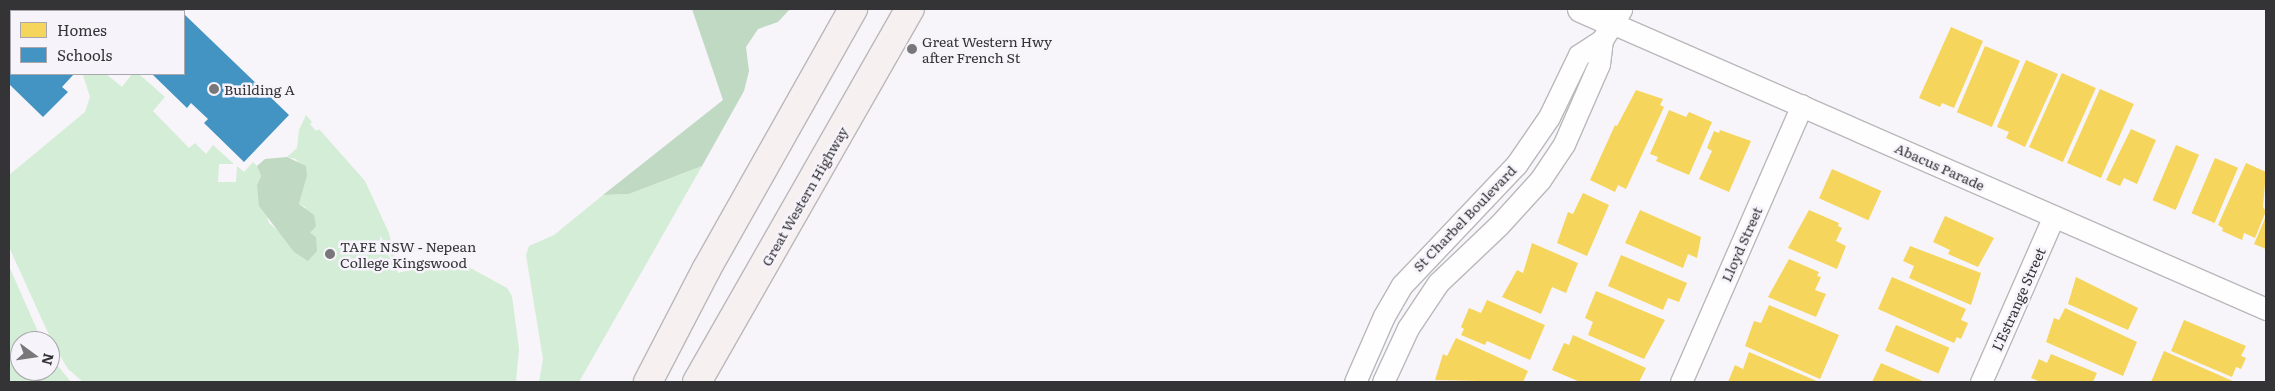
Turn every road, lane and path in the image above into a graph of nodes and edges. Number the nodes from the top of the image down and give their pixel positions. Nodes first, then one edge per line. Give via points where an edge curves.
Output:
1 (853, 9) edge
2 (910, 9) edge
3 (1581, 9) edge
4 (1612, 24) edge
5 (1802, 106) junction
6 (2054, 216) junction
7 (2266, 309) edge
8 (648, 382) edge
9 (697, 382) edge
10 (1355, 382) edge
11 (1383, 382) edge
12 (1681, 382) edge
13 (1981, 382) edge

1 - 8 highway via 706,270
2 - 9 highway, Great Western Highway
3 - 4 street
4 - 5 street, Abacus Parade
4 - 10 street, St Charbel Boulevard via 1579,54 1549,117 1516,165 1402,285 1384,316
4 - 11 street, St Charbel Boulevard via 1600,64 1564,144 1540,180 1499,225 1438,283 1408,328
5 - 6 street, Abacus Parade
5 - 12 street, Lloyd Street
6 - 7 street, Abacus Parade
6 - 13 street, L'Estrange Street

